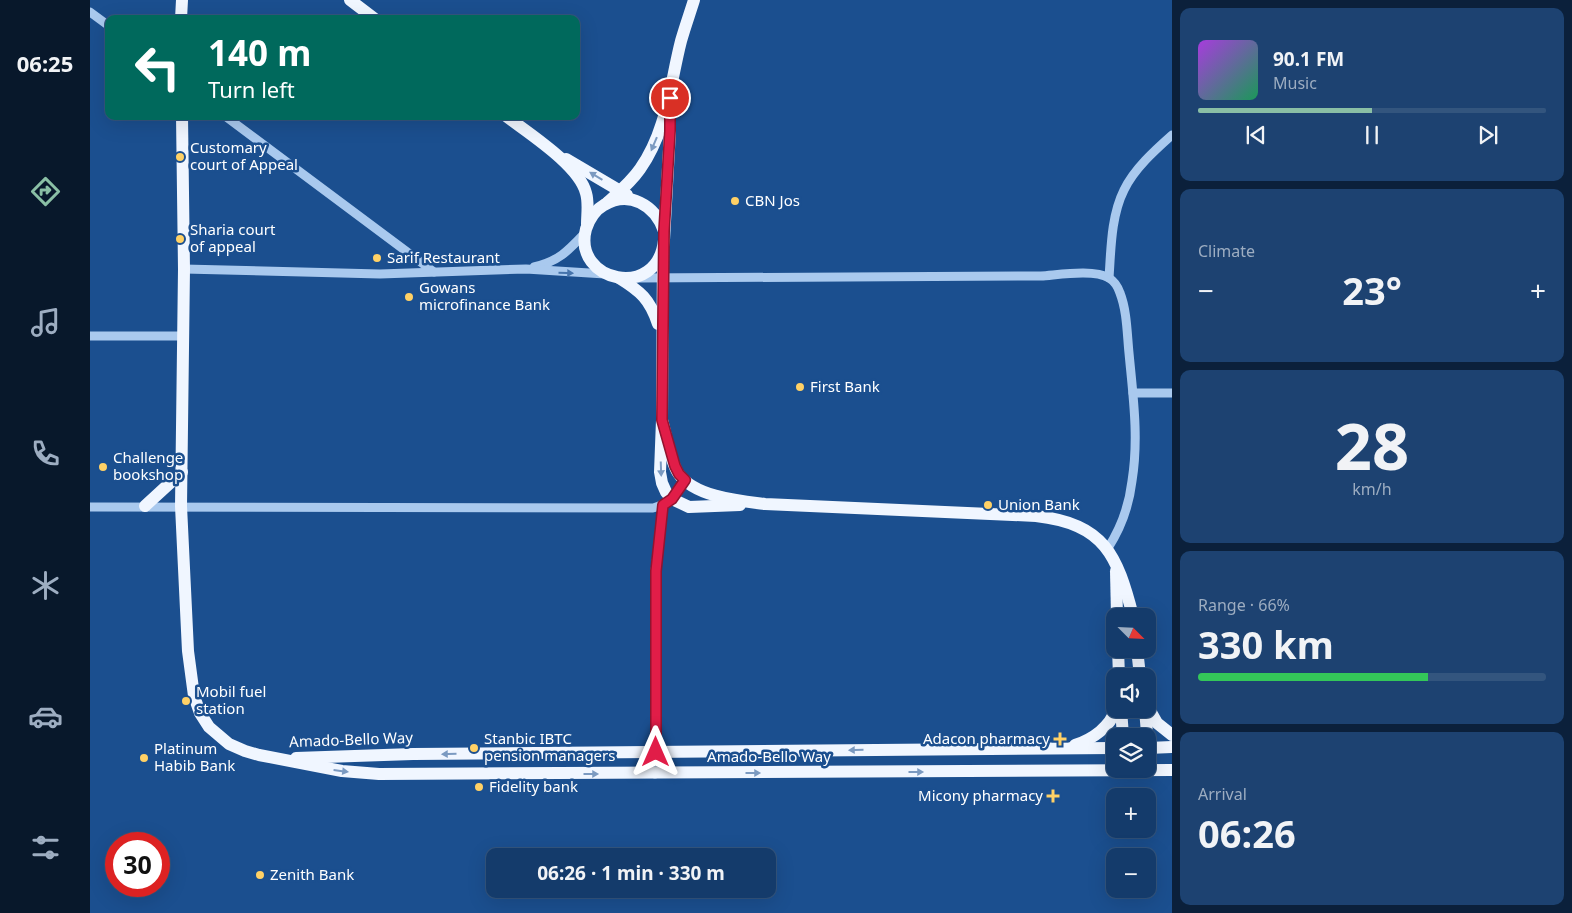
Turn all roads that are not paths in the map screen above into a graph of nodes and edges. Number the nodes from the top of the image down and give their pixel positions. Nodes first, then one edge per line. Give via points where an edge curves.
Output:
1 (182, 0) edge
2 (350, 0) edge
3 (694, 0) edge
4 (90, 12) edge
5 (182, 15) edge
6 (370, 15) edge
7 (105, 23) edge
8 (670, 98) junction
9 (182, 120) edge
10 (230, 120) edge
11 (511, 120) edge
12 (1172, 135) edge
13 (551, 150) junction
14 (620, 191) junction
15 (637, 201) junction
16 (605, 204) junction
17 (586, 230) junction
18 (664, 231) junction
19 (663, 248) junction
20 (184, 269) junction
21 (526, 269) junction
22 (434, 272) junction
23 (605, 274) junction
24 (619, 278) junction
25 (632, 278) junction
26 (663, 278) junction
27 (1109, 278) junction
28 (662, 333) junction
29 (90, 336) edge
30 (184, 336) junction
31 (1133, 393) junction
32 (1172, 393) edge
33 (662, 420) junction
34 (182, 472) junction
35 (685, 480) junction
36 (668, 502) junction
37 (765, 504) junction
38 (145, 506) junction
39 (181, 506) junction
40 (90, 507) edge
41 (1108, 548) junction
42 (1116, 563) junction
43 (1117, 608) edge
44 (1131, 608) edge
45 (1112, 718) edge
46 (1153, 718) edge
47 (1172, 735) edge
48 (1172, 747) edge
49 (1067, 748) junction
50 (1106, 748) edge
51 (1156, 748) edge
52 (656, 752) junction
53 (276, 758) junction
54 (1106, 770) edge
55 (1156, 770) edge
56 (1172, 770) edge
57 (655, 774) junction

1 - 5 main road
2 - 6 main road
3 - 8 main road
4 - 7 street
8 -> 14 main road via 652,150 640,170
8 - 18 main road
9 - 20 main road
10 - 22 street
11 - 13 main road
12 - 27 street via 1153,153 1125,189 1117,208
14 -> 13 main road
13 - 17 main road via 583,184 588,205
14 - 15 main road
14 - 16 main road
15 - 16 main road via 618,199
15 - 18 main road via 655,212
16 - 17 main road via 595,212
17 - 21 street via 559,258
17 - 23 main road via 588,254
18 - 19 main road
19 - 25 main road via 654,266
19 - 26 main road
20 - 22 street via 380,274
20 - 30 main road
21 - 22 street
21 -> 23 street
23 - 24 main road
24 - 25 main road
24 - 28 main road via 649,301
25 - 26 street
26 - 27 street via 1090,274
26 - 28 main road
27 - 31 street via 1117,286 1125,310
28 - 33 main road
29 - 30 street
30 - 34 main road
31 - 32 street
31 - 41 street via 1136,455 1132,483 1125,516
33 - 35 main road via 675,466
33 -> 36 main road via 660,472
34 - 38 main road
34 - 39 main road
35 - 36 street
35 - 37 main road via 714,495
36 - 37 main road via 698,508
36 - 39 street via 653,508
36 - 52 street via 656,571
37 - 41 main road via 1053,518 1083,528
38 - 39 street
38 - 40 street
39 - 53 main road via 188,651 194,696 200,713 209,727 229,744
41 - 42 main road
42 - 43 main road
42 - 44 main road
45 - 49 main road via 1098,734
46 - 47 main road
48 - 51 main road
49 - 50 main road, Amado-Bello Way
49 -> 52 main road, Amado-Bello Way
52 -> 53 main road, Amado-Bello Way
52 - 57 street
53 -> 57 main road, Amado-Bello Way via 342,771 379,774
57 -> 54 main road, Amado-Bello Way
55 - 56 main road, Amado-Bello Way

